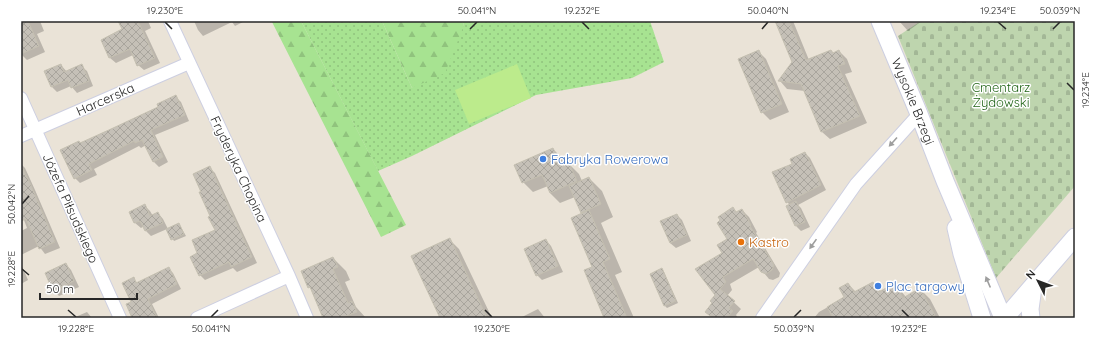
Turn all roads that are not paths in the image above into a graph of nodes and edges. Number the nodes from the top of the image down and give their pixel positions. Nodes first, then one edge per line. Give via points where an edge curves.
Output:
1 (170, 21) edge
2 (880, 21) edge
3 (189, 63) junction
4 (21, 98) edge
5 (920, 114) junction
6 (36, 130) junction
7 (21, 136) edge
8 (945, 181) junction
9 (1075, 237) edge
10 (289, 276) junction
11 (1032, 287) junction
12 (120, 318) edge
13 (197, 318) edge
14 (307, 318) edge
15 (762, 318) edge
16 (982, 318) edge
17 (1004, 318) edge
18 (1032, 318) edge

1 - 3 street, Fryderyka Chopina
2 - 5 street, Wysokie Brzegi
3 - 6 street, Harcerska
3 - 10 street, Fryderyka Chopina
4 - 6 street, Józefa Piłsudskiego
5 - 8 street, Wysokie Brzegi
5 -> 15 street via 856,184
6 - 7 street, Harcerska
6 - 12 street, Józefa Piłsudskiego
8 - 16 street, Wysokie Brzegi via 962,254
17 -> 8 street, Wysokie Brzegi
9 - 11 street
10 - 13 street
10 - 14 street, Fryderyka Chopina
11 - 17 street
11 - 18 street

